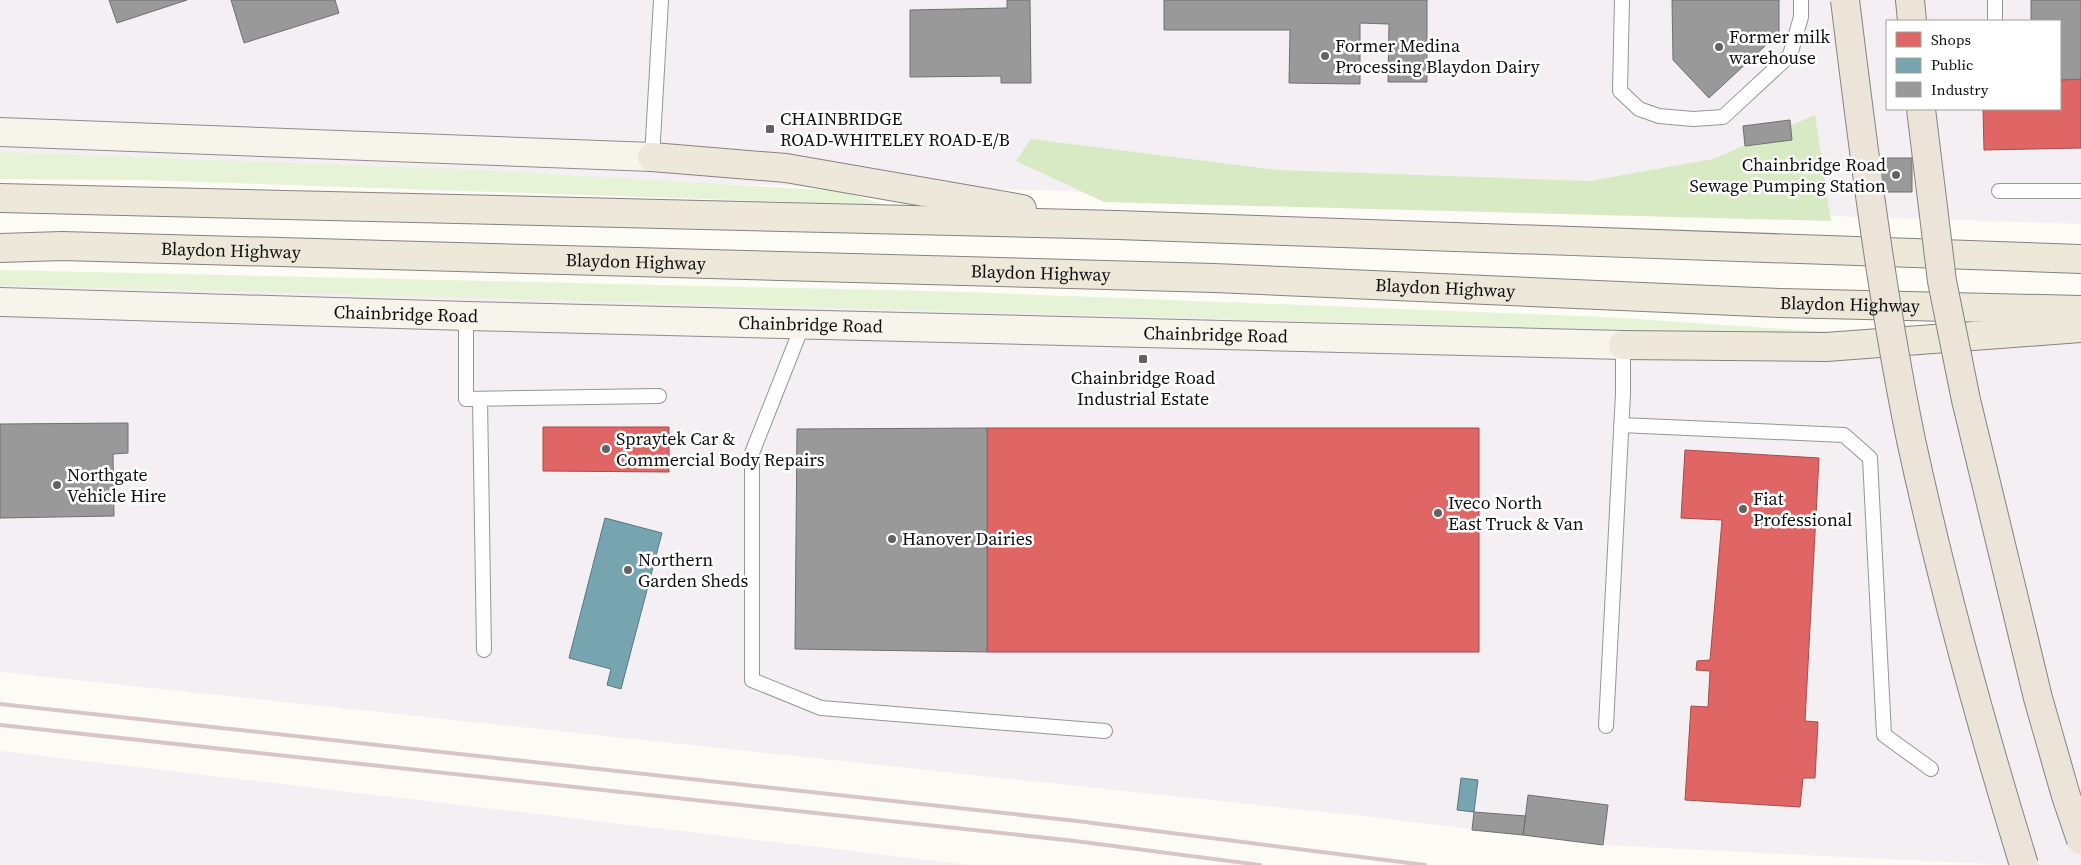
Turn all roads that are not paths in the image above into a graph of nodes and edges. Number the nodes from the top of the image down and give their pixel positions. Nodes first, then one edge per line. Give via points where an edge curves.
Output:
1 (661, 0) edge
2 (1622, 0) edge
3 (1800, 0) edge
4 (1845, 0) edge
5 (1910, 0) edge
6 (1994, 0) edge
7 (1912, 20) edge
8 (1995, 20) edge
9 (1921, 110) edge
10 (0, 132) edge
11 (652, 157) junction
12 (2000, 191) dead end
13 (2081, 191) edge
14 (0, 198) edge
15 (1117, 225) junction
16 (0, 248) edge
17 (2081, 259) edge
18 (0, 302) edge
19 (2081, 310) edge
20 (466, 316) junction
21 (803, 324) junction
22 (2081, 328) edge
23 (1623, 345) junction
24 (659, 396) dead end
25 (480, 399) junction
26 (1621, 424) junction
27 (484, 650) dead end
28 (1606, 726) dead end
29 (1105, 731) dead end
30 (1931, 769) dead end
31 (2081, 840) edge
32 (2024, 865) edge

1 - 11 lane
2 - 3 lane via 1620,91 1639,109 1659,116 1693,118 1723,117 1790,55 1801,17
4 - 32 highway, bridge via 1872,217 1911,439 1963,658
5 - 7 highway
6 - 8 lane
9 - 31 highway, bridge via 1942,281 1966,400 2038,698
10 - 11 main road
11 - 15 main road via 786,168
12 - 13 lane
14 - 15 main road
15 - 17 main road
16 - 19 main road, Blaydon Highway via 62,246 1194,278 1780,303
18 - 20 main road, Chainbridge Road
20 - 21 main road, Chainbridge Road
20 - 25 lane via 466,399
21 - 23 main road, Chainbridge Road
21 - 29 lane via 752,453 752,680 821,708
22 - 23 main road via 1826,347
23 - 26 lane
24 - 25 lane
25 - 27 lane
26 - 28 lane
26 - 30 lane via 1844,435 1870,458 1884,736

